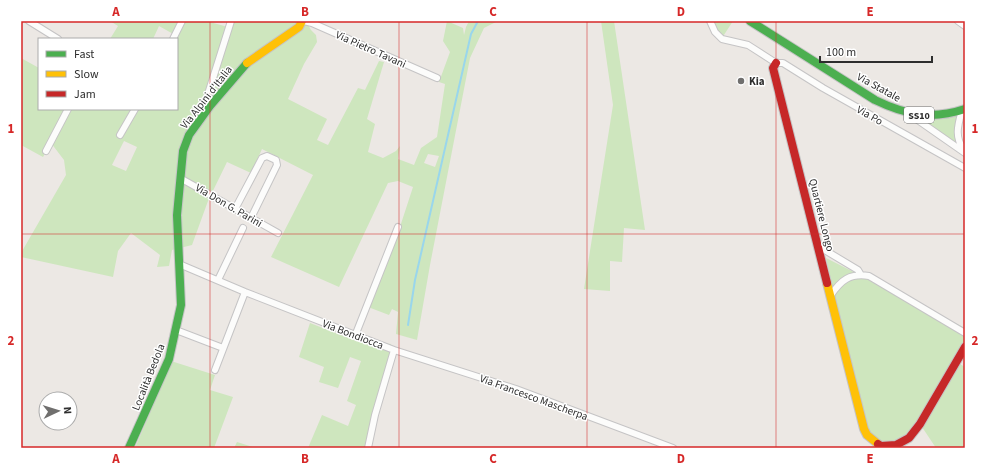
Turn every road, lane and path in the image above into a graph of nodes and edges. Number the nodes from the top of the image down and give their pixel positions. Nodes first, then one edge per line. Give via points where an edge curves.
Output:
1 (29, 21) edge
2 (182, 21) edge
3 (231, 21) edge
4 (303, 21) edge
5 (710, 21) edge
6 (750, 21) edge
7 (958, 21) edge
8 (965, 26) edge
9 (56, 38) edge
10 (174, 38) edge
11 (776, 63) junction
12 (437, 78) dead end
13 (210, 106) junction
14 (67, 110) edge
15 (134, 110) edge
16 (964, 110) edge
17 (909, 114) junction
18 (120, 135) dead end
19 (46, 151) dead end
20 (965, 152) edge
21 (965, 168) edge
22 (180, 178) junction
23 (235, 209) junction
24 (251, 218) junction
25 (398, 227) dead end
26 (243, 228) dead end
27 (278, 233) dead end
28 (818, 246) junction
29 (179, 264) junction
30 (861, 275) junction
31 (218, 280) junction
32 (245, 292) junction
33 (830, 295) junction
34 (176, 330) junction
35 (965, 333) edge
36 (355, 336) junction
37 (965, 347) edge
38 (224, 348) junction
39 (394, 350) junction
40 (215, 370) dead end
41 (880, 447) edge
42 (129, 448) edge
43 (368, 448) edge
44 (673, 448) edge

1 - 9 street
2 - 10 street
3 - 13 street via 208,94
4 - 12 street, Via Pietro Tavani
4 - 13 street, Via Alpini d'Italia via 299,27 246,63
5 - 11 street via 714,32 722,39 748,44
6 - 17 street, Via Statale / SS10 via 875,100
7 - 8 street
11 - 21 street, Via Po via 783,63 822,88
11 - 28 street, Quartiere Longo via 775,74
13 - 22 street, Via Alpini d'Italia via 189,135 183,151
14 - 19 street
15 - 18 street
16 - 17 street, Via Statale / SS10 via 934,116
16 - 20 street via 957,132
17 - 20 street
22 - 23 street, Via Don G. Parini
22 - 29 street, Via Alpini d'Italia via 177,215
23 - 24 street, Via Don G. Parini
23 - 24 street via 262,158 267,156 276,160 277,165
24 - 27 street, Via Don G. Parini
25 - 36 street
26 - 31 street
28 - 30 street via 858,270
28 - 33 street, Quartiere Longo
29 - 31 street, Via Bondiocca
29 - 34 street, Località Bedola via 181,305
30 - 33 street via 846,279
30 - 35 street via 869,276
31 - 32 street, Via Bondiocca
32 - 36 street, Via Bondiocca
32 - 38 street
33 - 41 street, Quartiere Longo via 864,429 867,436
34 - 38 street
34 - 42 street, Località Bedola via 169,359
36 - 39 street, Via Bondiocca
37 - 41 street, Quartiere Longo via 920,424 909,438 896,445
38 - 40 street
39 - 43 street, Via Bondiocca
39 - 44 street, Via Francesco Mascherpa via 516,389

